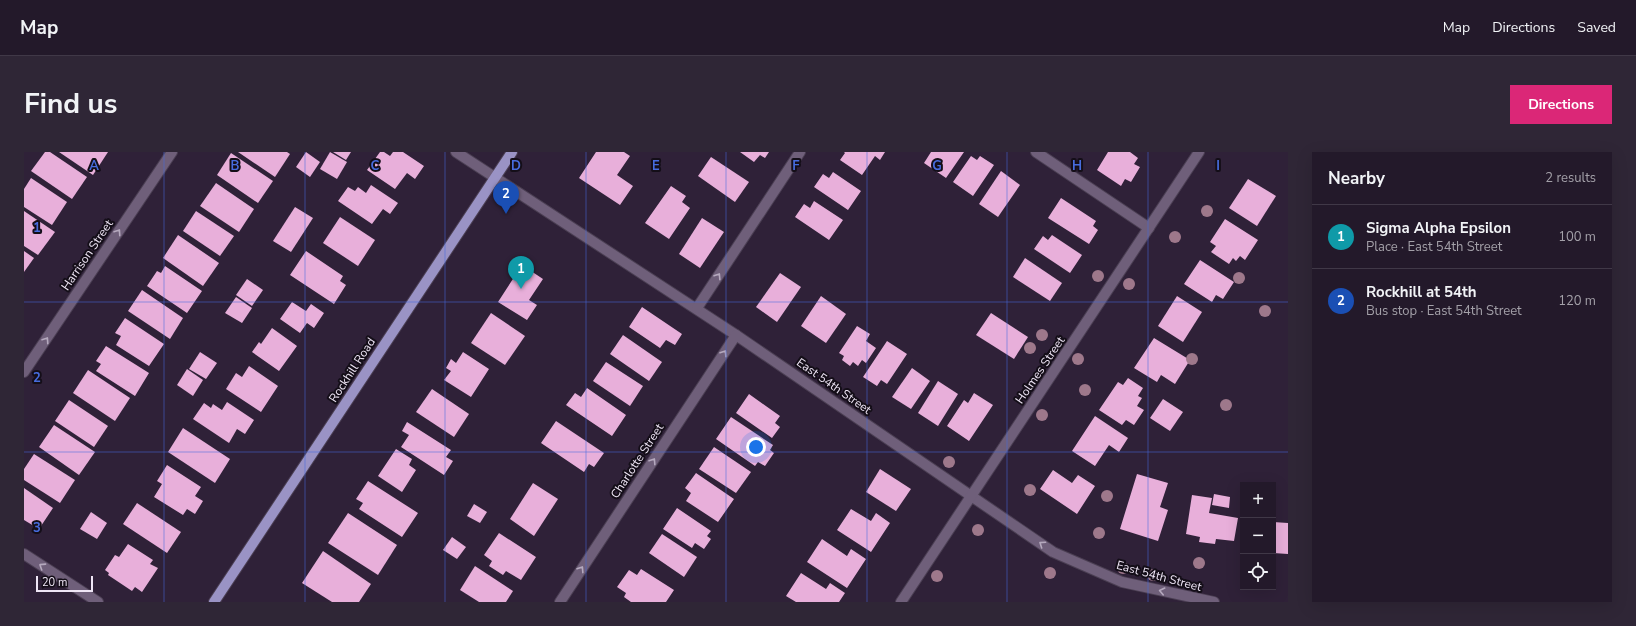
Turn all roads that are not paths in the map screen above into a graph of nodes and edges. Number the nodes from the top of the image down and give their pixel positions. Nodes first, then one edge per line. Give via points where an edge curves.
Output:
1 (172, 152) edge
2 (456, 152) edge
3 (512, 152) edge
4 (800, 152) edge
5 (1036, 152) edge
6 (1200, 152) edge
7 (495, 177) junction
8 (1149, 228) junction
9 (696, 308) junction
10 (736, 334) junction
11 (24, 372) edge
12 (971, 497) junction
13 (24, 554) edge
14 (98, 602) edge
15 (214, 602) edge
16 (560, 602) edge
17 (901, 602) edge
18 (1214, 602) edge

11 -> 1 street, Harrison Street
2 - 7 street, East 54th Street
3 - 7 main road, Rockhill Road
9 -> 4 street
5 - 8 street
6 - 8 street, Holmes Street
7 - 9 street, East 54th Street
7 - 15 main road, Rockhill Road
8 - 12 street, Holmes Street
9 - 10 street, East 54th Street
10 - 12 street, East 54th Street
16 -> 10 street, Charlotte Street
12 - 17 street, Holmes Street
18 -> 12 street, East 54th Street via 1122,582 1087,567 1053,552
14 -> 13 street

